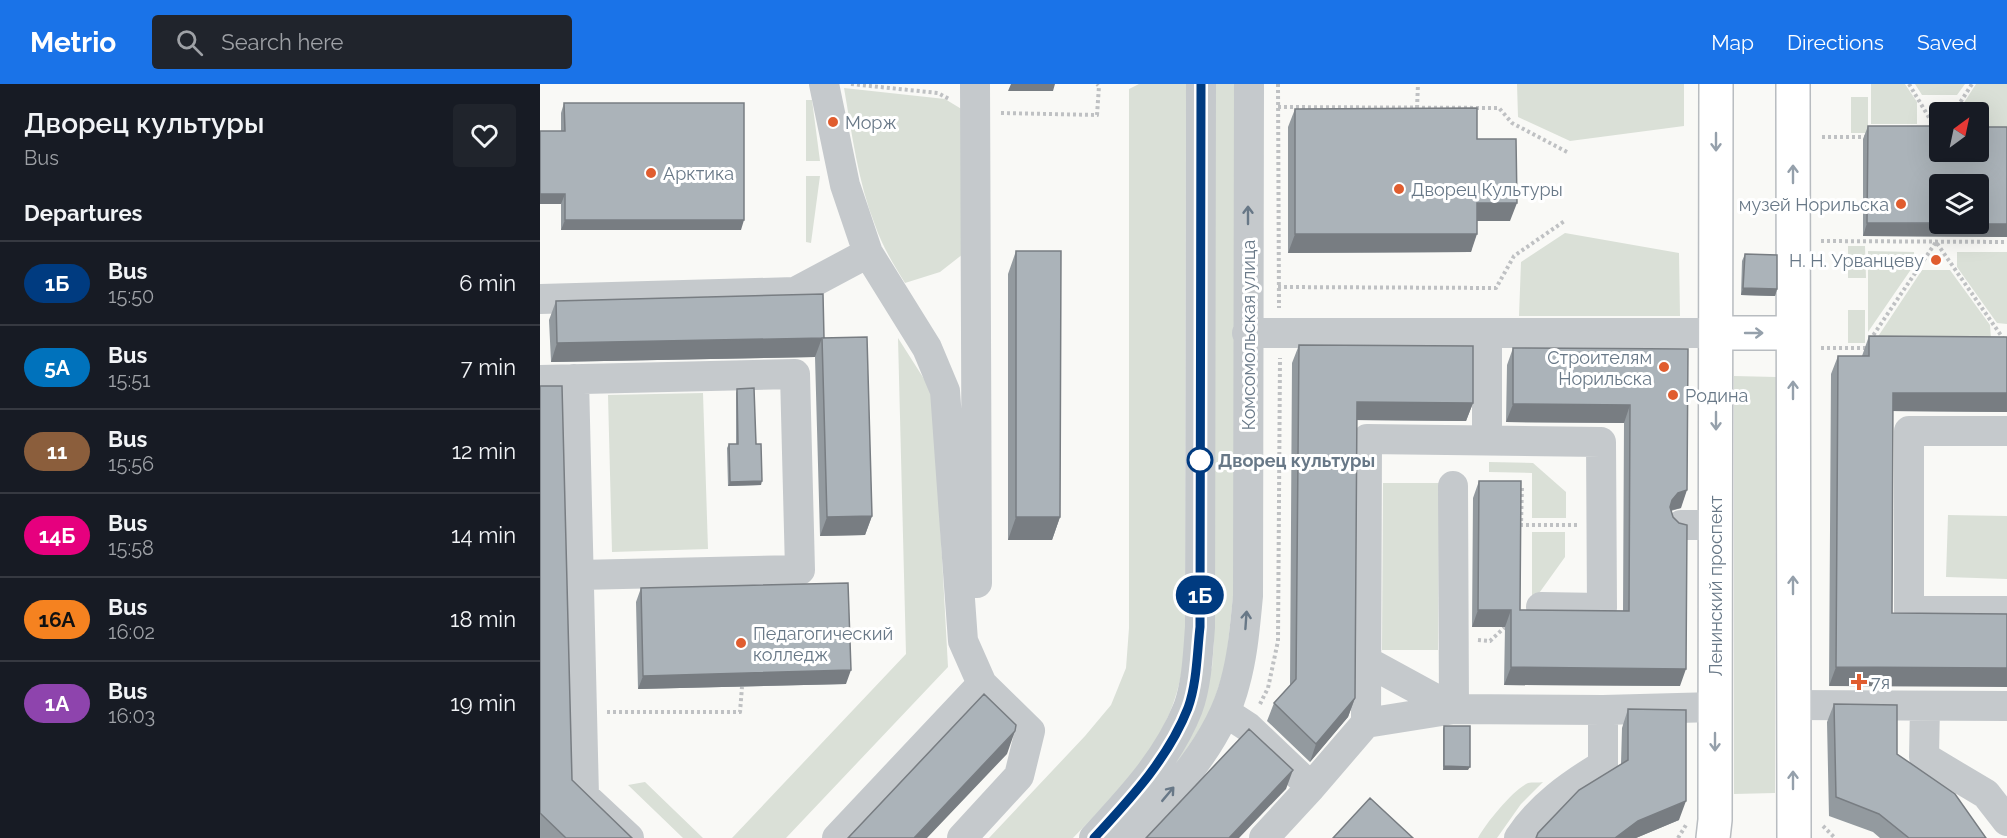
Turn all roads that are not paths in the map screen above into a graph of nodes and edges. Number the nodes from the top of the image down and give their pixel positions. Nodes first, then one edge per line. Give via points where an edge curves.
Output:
1 (824, 84) edge
2 (1201, 84) edge
3 (1249, 84) edge
4 (1716, 84) edge
5 (1793, 84) edge
6 (975, 98) edge
7 (868, 253) junction
8 (540, 299) edge
9 (1247, 333) junction
10 (1487, 333) junction
11 (1716, 333) junction
12 (1807, 341) junction
13 (574, 379) junction
14 (540, 380) edge
15 (2007, 430) edge
16 (1487, 440) junction
17 (1453, 486) dead end
18 (1681, 525) edge
19 (1715, 525) junction
20 (579, 575) junction
21 (1541, 606) dead end
22 (2007, 611) edge
23 (1366, 661) junction
24 (980, 679) junction
25 (1793, 705) junction
26 (1924, 706) junction
27 (2007, 706) edge
28 (1715, 707) junction
29 (1454, 709) junction
30 (1603, 710) junction
31 (1225, 712) junction
32 (1366, 723) junction
33 (1311, 787) junction
34 (2007, 821) edge
35 (1802, 828) edge
36 (1704, 829) edge
37 (629, 838) edge
38 (837, 838) edge
39 (962, 838) edge
40 (1094, 838) edge
41 (1129, 838) edge
42 (1264, 838) edge
43 (1519, 838) edge

1 - 7 street via 845,185
2 - 40 street via 1197,667 1188,706 1173,738 1146,780
9 -> 3 street, Комсомольская улица
4 -> 11 main road, Ленинский проспект
12 -> 5 main road
6 - 24 street
7 - 8 street via 795,292
7 - 24 street via 927,348 945,391 963,641
9 - 10 street
31 -> 9 street, Комсомольская улица via 1244,644 1248,596
10 - 11 street
10 - 16 street
11 -> 12 main road
11 -> 19 main road, Ленинский проспект
25 -> 12 main road
13 - 14 street
13 - 20 street
13 - 20 street via 795,374 800,570
15 - 22 street via 1909,430 1910,611
16 - 21 street via 1601,442 1613,525 1602,608
16 - 23 street via 1367,439
17 - 29 street
18 - 19 street
19 - 28 main road, Ленинский проспект
20 - 37 street via 584,795
23 - 29 street
23 - 32 street
24 - 38 street
24 - 39 street via 1030,731 1019,776
25 - 26 street
35 -> 25 main road
26 - 27 street
26 - 34 street via 1924,757 1986,794
28 - 30 street
28 -> 36 main road, Ленинский проспект
29 - 30 street
29 - 32 street
30 - 43 street via 1603,765 1568,787 1530,821
31 - 33 street via 1248,727
41 -> 31 street, Комсомольская улица via 1190,768
32 - 33 street
33 - 42 street

